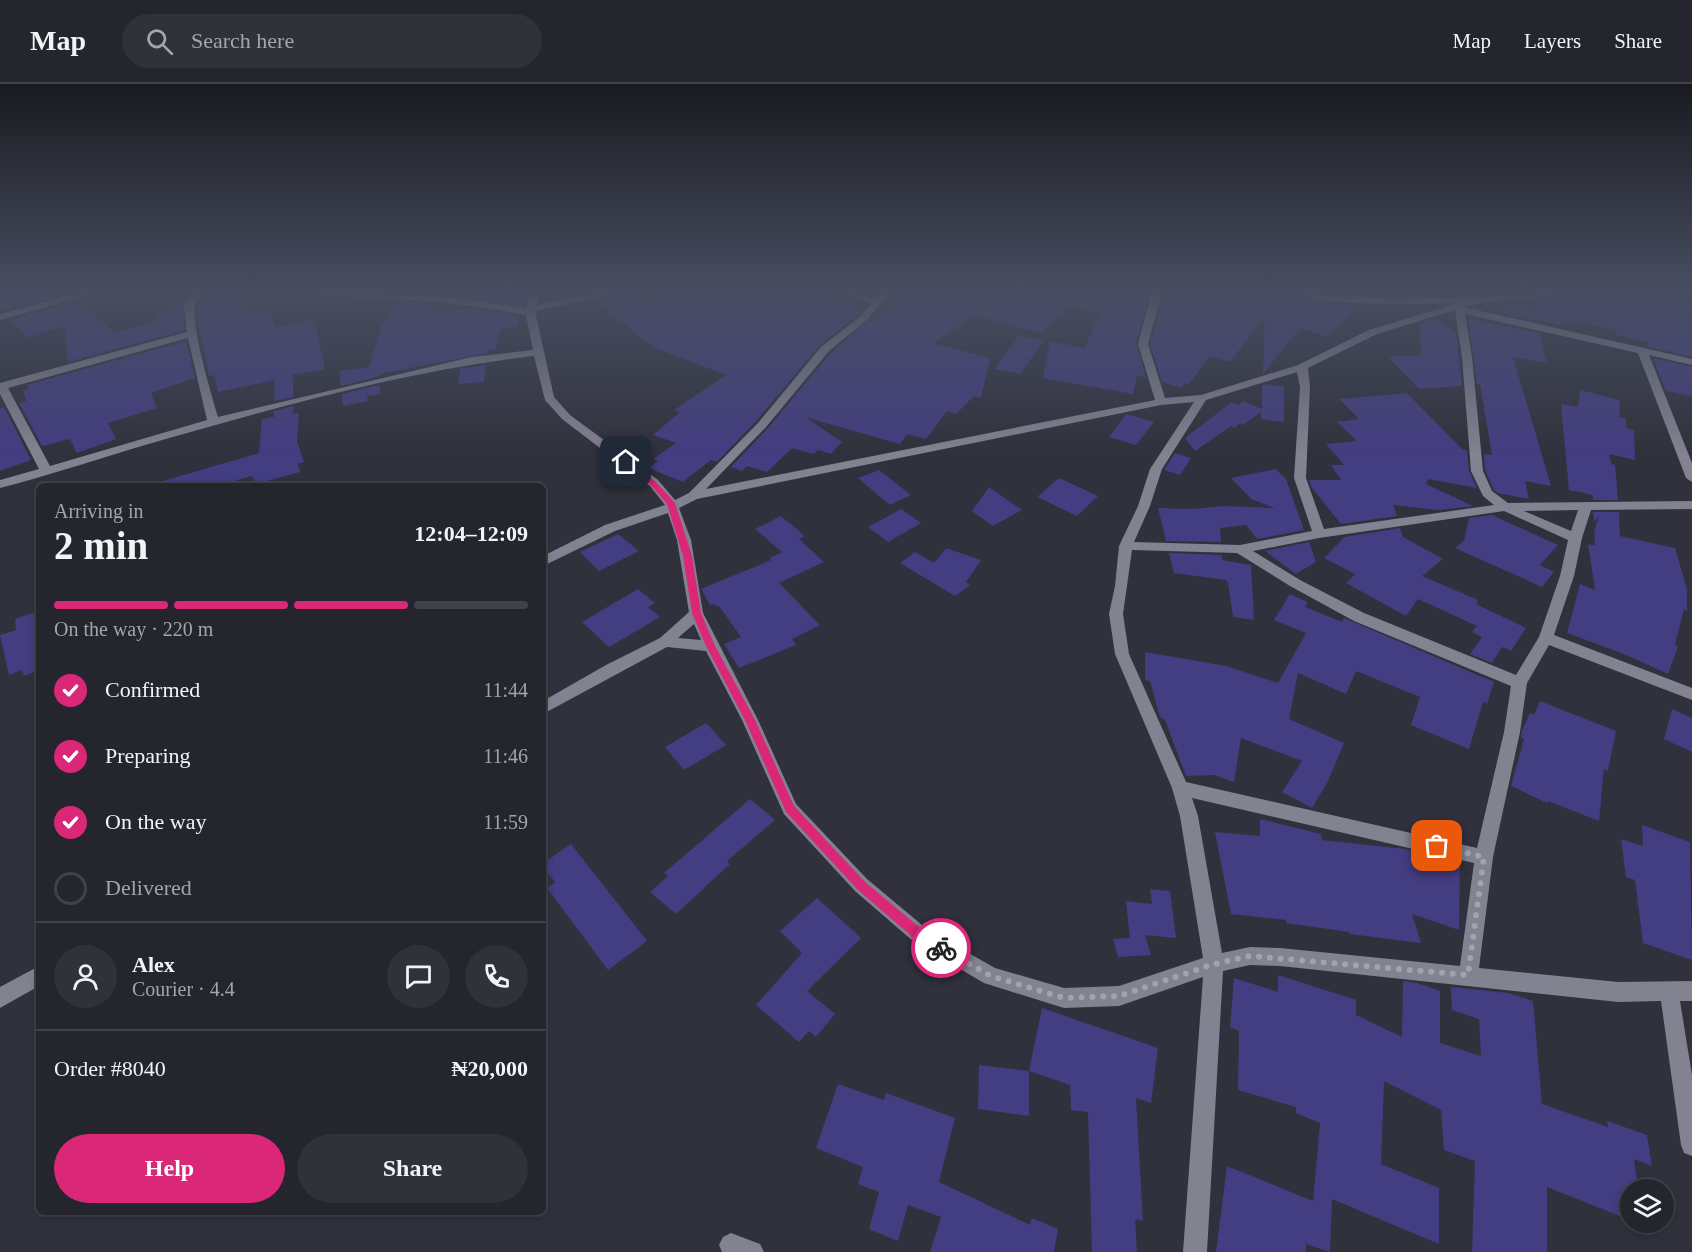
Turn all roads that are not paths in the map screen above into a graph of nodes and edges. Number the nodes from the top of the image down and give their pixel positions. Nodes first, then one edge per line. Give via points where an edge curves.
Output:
1 (150, 346) edge
2 (195, 346) edge
3 (537, 346) edge
4 (830, 346) edge
5 (1143, 346) edge
6 (1346, 346) edge
7 (1465, 346) edge
8 (1619, 346) edge
9 (1642, 351) junction
10 (538, 353) junction
11 (1692, 362) edge
12 (1302, 367) junction
13 (0, 387) edge
14 (1202, 398) junction
15 (1161, 402) junction
16 (213, 422) junction
17 (47, 472) junction
18 (1692, 478) edge
19 (0, 484) edge
20 (693, 496) junction
21 (1586, 505) junction
22 (1692, 505) edge
23 (672, 507) junction
24 (1505, 507) junction
25 (1319, 534) junction
26 (1575, 538) junction
27 (1126, 546) junction
28 (1240, 549) junction
29 (546, 560) edge
30 (696, 613) junction
31 (1546, 638) junction
32 (665, 642) junction
33 (711, 646) junction
34 (1519, 683) junction
35 (1692, 694) edge
36 (546, 706) edge
37 (1180, 788) junction
38 (1484, 857) junction
39 (1214, 964) junction
40 (1468, 975) junction
41 (36, 977) edge
42 (1669, 991) junction
43 (1692, 991) edge
44 (0, 998) edge
45 (1692, 1145) edge
46 (1195, 1252) edge

1 - 13 street
2 - 16 street
3 - 10 street
4 - 20 street
5 - 15 street
6 - 12 street
7 - 24 street via 1477,471 1487,493
8 - 9 street
9 - 11 street
9 - 18 street
10 - 16 street via 472,360
10 - 23 street via 554,406 654,483
12 - 14 street
12 - 25 street via 1305,387 1300,478
13 - 17 street
14 - 15 street
14 - 27 street via 1165,452
15 - 20 street
16 - 17 street
17 - 19 street
20 - 23 street
21 - 22 street
21 - 24 street
21 - 26 street
23 - 29 street via 610,528
23 - 30 street via 689,561
24 - 25 street
24 - 26 street
25 - 28 street
26 - 31 street
27 - 28 street
27 - 37 street via 1116,614 1122,654
28 - 34 street via 1359,617
30 - 32 street
30 - 33 street
31 - 34 street
31 - 35 street
32 - 33 street
32 - 36 street
33 - 39 street via 790,809 861,885 921,936 991,976 1064,998 1119,996
34 - 38 street
37 - 38 street
37 - 39 street via 1189,816
38 - 40 street
39 - 40 street via 1250,956 1280,957
39 - 46 street
40 - 42 street via 1618,992
41 - 44 street
42 - 43 street
42 - 45 street

